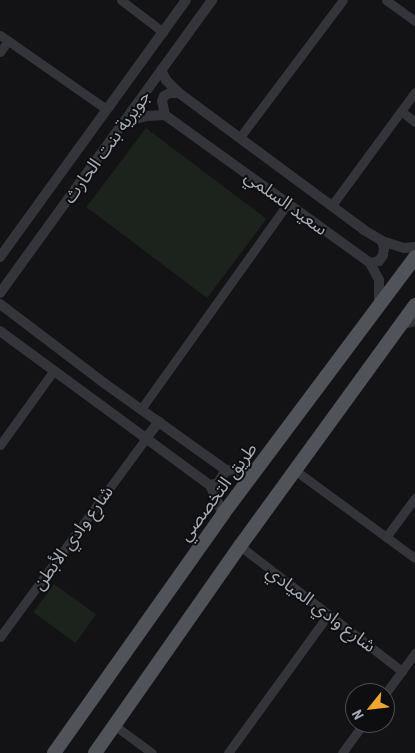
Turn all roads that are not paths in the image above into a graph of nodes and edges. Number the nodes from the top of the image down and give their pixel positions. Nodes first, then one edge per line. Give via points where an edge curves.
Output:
1 (120, 0) edge
2 (186, 0) edge
3 (212, 0) edge
4 (343, 0) edge
5 (386, 0) edge
6 (415, 21) edge
7 (163, 32) junction
8 (0, 34) edge
9 (8, 40) junction
10 (0, 52) edge
11 (161, 70) junction
12 (415, 92) edge
13 (179, 93) junction
14 (106, 109) junction
15 (400, 111) junction
16 (165, 115) junction
17 (127, 121) junction
18 (415, 122) edge
19 (240, 137) junction
20 (287, 204) junction
21 (332, 205) junction
22 (382, 241) junction
23 (415, 247) edge
24 (0, 257) edge
25 (415, 257) edge
26 (370, 264) junction
27 (4, 282) edge
28 (0, 293) edge
29 (0, 304) edge
30 (415, 305) edge
31 (379, 307) junction
32 (415, 321) edge
33 (400, 325) junction
34 (0, 330) edge
35 (54, 370) junction
36 (104, 383) junction
37 (125, 398) junction
38 (94, 399) junction
39 (141, 409) junction
40 (116, 415) junction
41 (159, 422) junction
42 (146, 438) junction
43 (0, 444) edge
44 (226, 470) junction
45 (296, 471) junction
46 (255, 473) junction
47 (210, 485) junction
48 (415, 498) edge
49 (223, 514) junction
50 (386, 536) junction
51 (240, 546) junction
52 (415, 558) edge
53 (328, 615) junction
54 (0, 637) edge
55 (415, 653) edge
56 (402, 671) junction
57 (393, 683) edge
58 (114, 725) junction
59 (357, 733) edge
60 (54, 753) edge
61 (95, 753) edge
62 (152, 753) edge
63 (228, 753) edge
64 (342, 753) edge

1 - 7 street
2 - 7 street, جويرية بنت الحارث
3 - 11 street, جويرية بنت الحارث
4 - 19 street
5 - 6 street
7 - 14 street, جويرية بنت الحارث
8 - 9 street
9 - 10 street
9 - 14 street
11 - 13 street, سعيد السلمي
11 - 17 street, جويرية بنت الحارث
12 - 15 street
13 - 16 street via 164,96
13 - 19 street, سعيد السلمي
14 - 24 street, جويرية بنت الحارث
15 - 18 street
15 - 21 street
16 - 17 street
16 - 20 street, سعيد السلمي
17 - 27 street, جويرية بنت الحارث
19 - 21 street, سعيد السلمي
20 - 26 street, سعيد السلمي
20 - 39 street
21 - 22 street, سعيد السلمي
22 - 23 street, سعيد السلمي via 404,248
22 - 26 street via 383,255 379,262
25 - 31 main road, طريق التخصصي
26 - 31 street via 379,280
27 - 28 street, جويرية بنت الحارث
29 - 36 street
30 - 33 main road
31 - 46 main road, طريق التخصصي
32 - 33 street
33 - 45 main road
34 - 35 street
35 - 38 street
35 - 43 street
36 - 37 street
36 - 38 street via 108,398 103,401
37 - 39 street
37 - 40 street via 112,402
38 - 40 street
39 - 41 street
40 - 42 street
41 - 42 street
41 - 44 street
42 - 47 street
42 - 54 street, شارع وادي الأبطن
44 - 46 street
44 - 47 street via 218,483
45 - 50 street
45 - 51 main road
46 - 49 main road, طريق التخصصي
47 - 49 street
48 - 50 street
49 - 60 main road, طريق التخصصي
50 - 52 street
51 - 53 street, شارع وادي الميادي
51 - 58 main road
53 - 56 street, شارع وادي الميادي
53 - 63 street
55 - 56 street
56 - 57 street
58 - 61 main road
58 - 62 street
59 - 64 street

